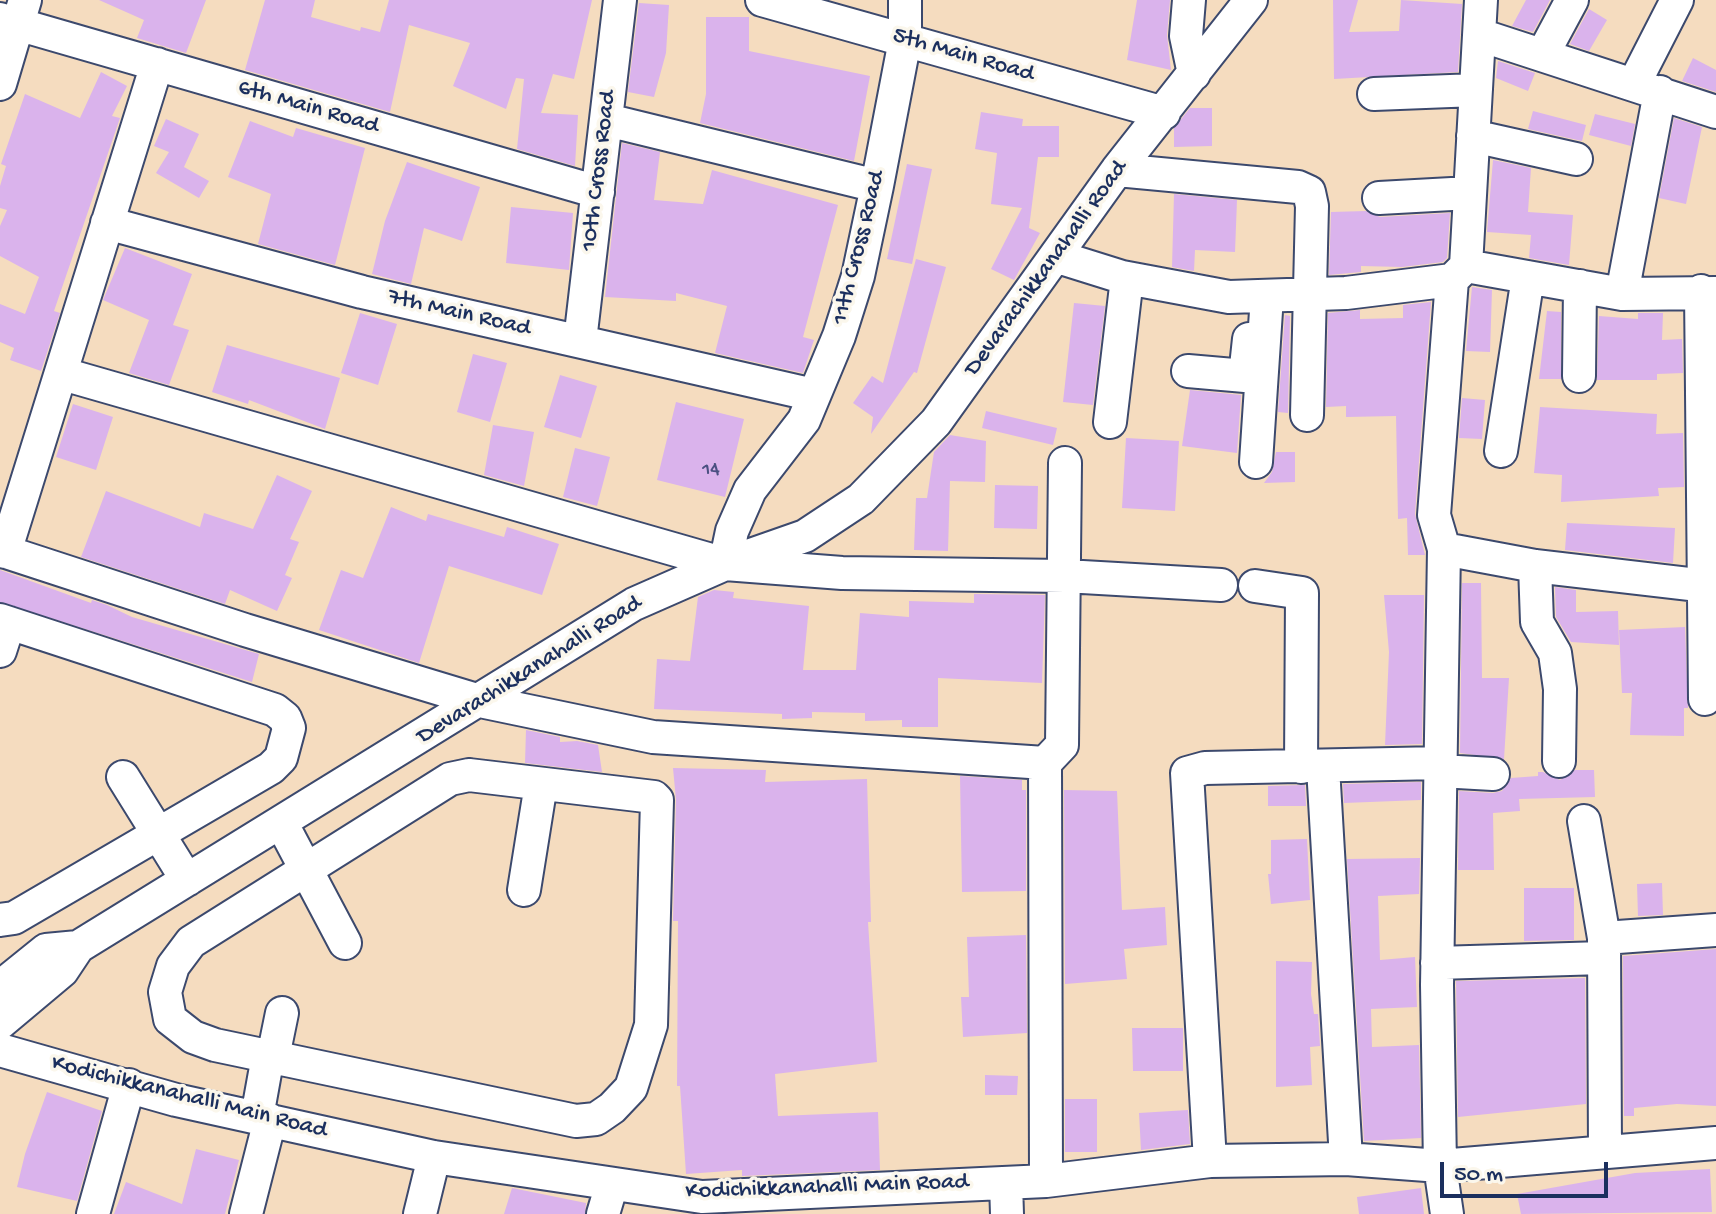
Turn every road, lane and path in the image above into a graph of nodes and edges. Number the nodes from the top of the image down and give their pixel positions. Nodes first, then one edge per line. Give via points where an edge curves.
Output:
1 (620, 0) edge
2 (762, 0) edge
3 (905, 0) edge
4 (1189, 0) edge
5 (1251, 0) edge
6 (1481, 0) edge
7 (1572, 0) edge
8 (1677, 0) edge
9 (14, 15) edge
10 (1480, 35) junction
11 (905, 40) junction
12 (1543, 54) junction
13 (157, 64) junction
14 (1194, 74) junction
15 (0, 84) edge
16 (1647, 88) junction
17 (1476, 90) junction
18 (1374, 94) dead end
19 (1716, 112) edge
20 (1164, 113) junction
21 (607, 120) junction
22 (1473, 136) junction
23 (1576, 159) dead end
24 (1117, 170) junction
25 (877, 186) junction
26 (598, 192) junction
27 (1470, 193) junction
28 (1379, 198) dead end
29 (107, 223) junction
30 (1058, 257) junction
31 (1459, 273) junction
32 (1528, 277) junction
33 (1127, 278) junction
34 (1580, 286) junction
35 (1709, 292) edge
36 (1622, 294) junction
37 (1307, 295) junction
38 (1260, 296) junction
39 (580, 341) junction
40 (1188, 371) dead end
41 (63, 374) junction
42 (1579, 376) dead end
43 (814, 395) junction
44 (1307, 415) dead end
45 (1110, 422) dead end
46 (1501, 451) dead end
47 (1256, 462) dead end
48 (1065, 463) dead end
49 (1444, 549) junction
50 (2, 551) edge
51 (725, 564) junction
52 (1535, 566) junction
53 (1065, 576) junction
54 (1221, 585) dead end
55 (1255, 586) dead end
56 (1709, 586) edge
57 (3, 632) edge
58 (1705, 699) dead end
59 (480, 701) junction
60 (1559, 761) dead end
61 (1045, 763) junction
62 (1312, 767) junction
63 (1440, 767) junction
64 (1493, 774) dead end
65 (123, 777) dead end
66 (541, 784) junction
67 (1584, 821) dead end
68 (282, 824) junction
69 (158, 834) junction
70 (305, 871) junction
71 (187, 880) junction
72 (524, 890) dead end
73 (0, 920) edge
74 (1716, 930) edge
75 (345, 943) dead end
76 (78, 947) junction
77 (1603, 948) junction
78 (1437, 963) junction
79 (0, 987) edge
80 (282, 1013) dead end
81 (0, 1023) edge
82 (0, 1050) edge
83 (270, 1057) junction
84 (129, 1085) junction
85 (264, 1118) junction
86 (1716, 1143) edge
87 (1605, 1152) junction
88 (434, 1157) junction
89 (1346, 1159) junction
90 (1210, 1161) junction
91 (1440, 1166) junction
92 (1046, 1181) junction
93 (1007, 1198) edge
94 (608, 1199) edge
95 (906, 1201) edge
96 (808, 1203) edge
97 (702, 1206) edge
98 (93, 1214) edge
99 (246, 1214) edge
100 (420, 1214) edge
101 (1447, 1214) edge

1 - 21 street, 10th Cross Road
2 - 11 street, 5th Main Road
3 - 11 street, 11th Cross Road
4 - 14 street via 1186,36
5 - 14 street, Devarachikkanahalli Road
6 - 10 street
7 - 12 street
8 - 16 street
9 - 13 street, 6th Main Road
9 - 15 street
10 - 12 street
10 - 17 street
11 - 20 street, 5th Main Road
11 - 25 street, 11th Cross Road
12 - 16 street
13 - 26 street, 6th Main Road
13 - 29 street
14 - 20 street, Devarachikkanahalli Road
16 - 19 street
16 - 36 street
17 - 18 street
17 - 22 street
20 - 24 street, Devarachikkanahalli Road
21 - 25 street
21 - 26 street, 10th Cross Road
22 - 23 street
22 - 27 street
24 - 30 street, Devarachikkanahalli Road
24 - 37 street via 1309,192
25 - 43 street, 11th Cross Road via 858,276
26 - 39 street, 10th Cross Road
27 - 28 street
27 - 31 street
29 - 39 street, 7th Main Road via 362,292
29 - 41 street
30 - 33 street
30 - 51 street, Devarachikkanahalli Road via 936,422 861,499 805,536
31 - 32 street
31 - 37 street
31 - 49 street via 1434,515
32 - 34 street
32 - 46 street
33 - 38 street via 1229,297
33 - 45 street
34 - 36 street
34 - 42 street
35 - 36 street
35 - 56 street
37 - 38 street
37 - 44 street
38 - 40 street via 1245,376
38 - 47 street
39 - 43 street, 7th Main Road
41 - 50 street
41 - 51 street
43 - 51 street, 11th Cross Road via 804,420 750,490
48 - 53 street
49 - 52 street
49 - 63 street
50 - 59 street
51 - 53 street via 842,573
51 - 59 street, Devarachikkanahalli Road via 634,604
52 - 56 street
52 - 60 street via 1537,622 1555,653 1560,689
53 - 54 street
53 - 61 street via 1062,745
55 - 62 street via 1302,593
56 - 58 street
57 - 69 street via 275,710 285,718 289,728 281,758 271,768
59 - 61 street via 653,737
59 - 68 street, Devarachikkanahalli Road
61 - 92 street
62 - 63 street
62 - 89 street
62 - 90 street via 1205,768 1187,773
63 - 64 street
63 - 78 street
65 - 69 street
66 - 70 street via 469,775 450,779
66 - 72 street
66 - 83 street via 654,797 659,805 651,1025 631,1088 612,1108 596,1119 576,1121
67 - 77 street
68 - 70 street
68 - 71 street, Devarachikkanahalli Road
69 - 71 street
69 - 73 street via 14,918
70 - 75 street
70 - 83 street via 191,942 173,966 165,992 170,1019 193,1037
71 - 76 street, Devarachikkanahalli Road
74 - 77 street
76 - 79 street, Devarachikkanahalli Road via 46,950
76 - 81 street, Devarachikkanahalli Road via 62,971
77 - 78 street
77 - 87 street
78 - 91 street
80 - 83 street
82 - 84 street, Kodichikkanahalli Main Road
83 - 85 street
84 - 85 street, Kodichikkanahalli Main Road
84 - 98 street
85 - 88 street, Kodichikkanahalli Main Road
85 - 99 street
86 - 87 street, Kodichikkanahalli Main Road
87 - 91 street, Kodichikkanahalli Main Road
88 - 94 street, Kodichikkanahalli Main Road
88 - 100 street
89 - 90 street, Kodichikkanahalli Main Road
89 - 91 street, Kodichikkanahalli Main Road
90 - 92 street, Kodichikkanahalli Main Road
91 - 101 street
92 - 93 street, Kodichikkanahalli Main Road
93 - 95 street, Kodichikkanahalli Main Road
94 - 97 street, Kodichikkanahalli Main Road
95 - 96 street, Kodichikkanahalli Main Road
96 - 97 street, Kodichikkanahalli Main Road

